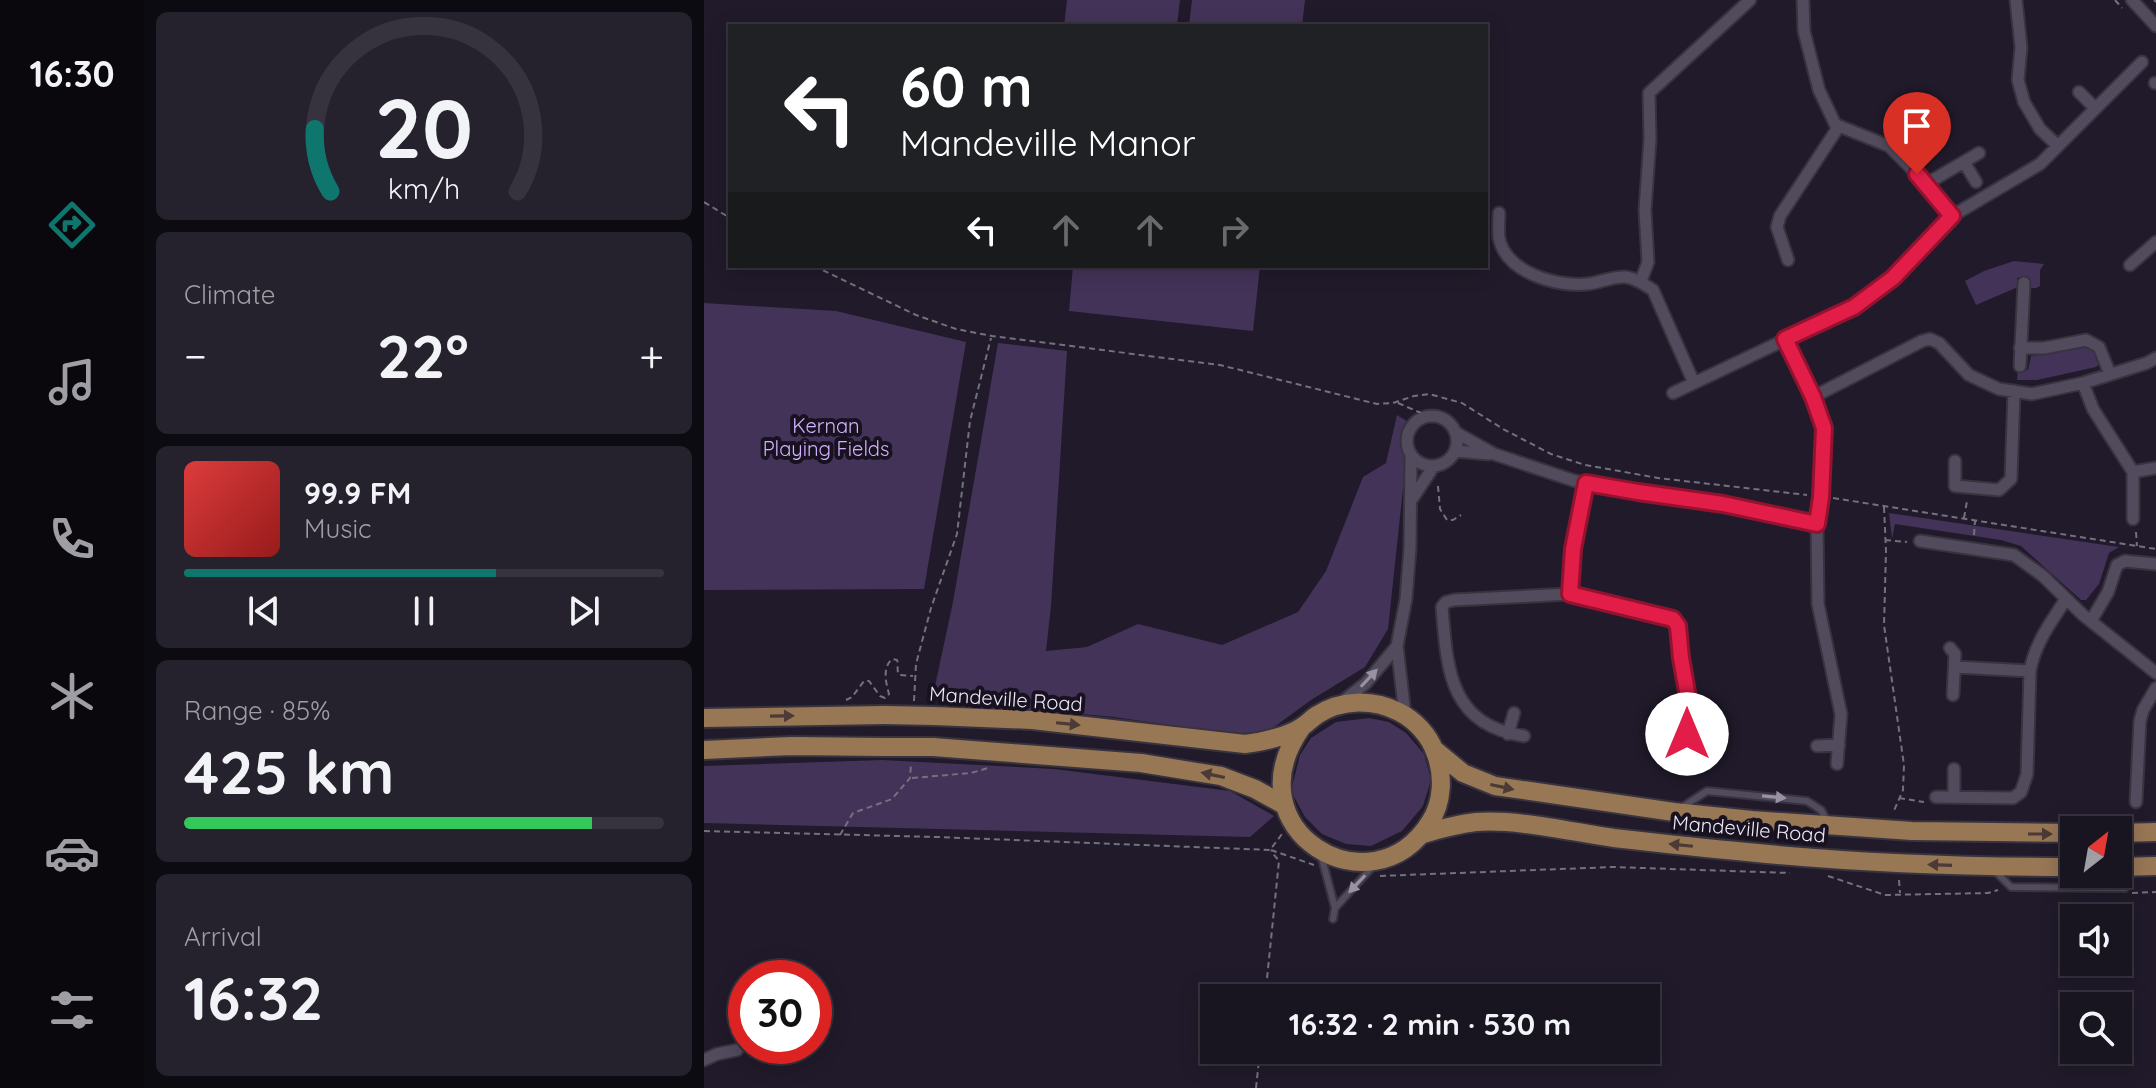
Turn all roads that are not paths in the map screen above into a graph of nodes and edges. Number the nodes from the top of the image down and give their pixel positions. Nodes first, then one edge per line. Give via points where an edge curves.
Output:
1 (1750, 0) edge
2 (1803, 0) edge
3 (2016, 0) edge
4 (2132, 0) edge
5 (2156, 26) edge
6 (2142, 62) dead end
7 (2079, 92) dead end
8 (2095, 108) junction
9 (1837, 128) junction
10 (2058, 146) junction
11 (1979, 153) dead end
12 (1964, 162) junction
13 (1976, 182) dead end
14 (1926, 184) junction
15 (1499, 213) dead end
16 (1952, 216) junction
17 (2155, 245) edge
18 (1788, 260) dead end
19 (2130, 265) dead end
20 (1641, 281) junction
21 (2024, 283) dead end
22 (1785, 339) junction
23 (2020, 348) junction
24 (2156, 358) edge
25 (2020, 366) dead end
26 (2110, 374) junction
27 (1694, 383) junction
28 (2083, 383) junction
29 (2014, 391) junction
30 (1673, 393) dead end
31 (1813, 397) junction
32 (1455, 432) junction
33 (1455, 451) junction
34 (1494, 454) junction
35 (1411, 456) junction
36 (1955, 461) dead end
37 (1434, 466) junction
38 (2156, 468) edge
39 (2133, 472) junction
40 (1586, 483) junction
41 (1412, 500) junction
42 (2133, 519) road end
43 (1817, 524) junction
44 (1920, 541) road end
45 (2156, 564) edge
46 (1570, 594) junction
47 (2066, 599) junction
48 (2091, 621) junction
49 (1397, 646) junction
50 (1950, 648) dead end
51 (1955, 667) junction
52 (2030, 671) junction
53 (2156, 673) edge
54 (2156, 688) edge
55 (1953, 695) dead end
56 (1337, 706) junction
57 (1514, 713) dead end
58 (1405, 715) junction
59 (704, 718) edge
60 (1302, 727) junction
61 (1508, 734) junction
62 (1524, 736) dead end
63 (1839, 745) junction
64 (1817, 746) dead end
65 (704, 750) edge
66 (1435, 750) junction
67 (1686, 750) junction
68 (1672, 756) dead end
69 (1699, 757) dead end
70 (1837, 764) dead end
71 (1954, 769) dead end
72 (1936, 797) road end
73 (1954, 797) junction
74 (2136, 802) dead end
75 (1288, 813) junction
76 (2156, 832) edge
77 (2060, 833) edge
78 (2132, 833) edge
79 (1423, 834) junction
80 (1322, 860) junction
81 (1378, 861) junction
82 (2156, 866) edge
83 (2060, 867) edge
84 (2132, 867) edge
85 (1992, 868) junction
86 (2060, 887) edge
87 (1335, 908) junction
88 (1333, 919) dead end
89 (728, 1052) edge
90 (704, 1060) edge

1 - 20 street via 1649,93 1648,262
2 - 9 street via 1815,76
3 - 10 street via 2018,80 2024,102
4 - 5 street
6 - 8 street
7 - 8 street
8 - 10 street
9 - 14 street via 1889,146
9 - 18 street via 1780,216 1777,227
10 - 16 street via 2040,164
11 - 12 street
12 - 13 street
12 - 14 street
14 - 16 street
15 - 20 street via 1499,240 1510,260 1531,273 1558,284 1623,276
16 - 22 street via 1893,278 1854,307
17 - 19 street
20 - 27 street via 1653,290
21 - 23 street
22 - 27 street
22 - 31 street
23 - 25 street
23 - 26 street via 2086,340 2099,347
24 - 26 street
26 - 28 street
27 - 30 street
28 - 29 street via 2032,394
28 - 39 street via 2093,409
29 - 31 street via 1969,375 1930,339
29 - 36 street via 2011,479 1999,490 1955,486
31 - 43 street via 1824,428
32 - 33 street
32 - 34 street
32 - 35 street via 1444,419 1428,416 1413,424 1407,440
33 - 34 street
33 - 37 street
34 - 40 street
35 - 37 street
35 - 41 street
37 - 41 street
38 - 39 street
39 - 42 street
40 - 43 street
40 - 46 street
41 - 49 street via 1406,599
43 - 63 street via 1818,604 1841,714
44 - 47 street via 2014,555
45 - 48 street via 2117,565
46 - 61 street via 1454,600 1442,607 1453,686 1487,726
46 - 67 street via 1673,619 1689,703
47 - 48 street
47 - 52 street via 2038,641
48 - 53 street
56 -> 49 street via 1366,683
49 - 58 street
50 - 51 street
51 - 52 street
51 - 55 street
52 - 73 street via 2027,774 2021,792 2013,798
54 - 74 street via 2140,721
56 - 58 main road via 1372,703
56 - 60 main road
57 - 61 street
58 - 66 main road
59 -> 60 main road, Mandeville Road, bridge via 885,715 1032,720 1245,744
60 - 75 main road via 1283,764 1281,785
61 - 62 street
63 - 64 street
63 - 70 street
75 -> 65 main road, bridge via 1255,789 1221,776 1141,763 933,747
66 -> 77 main road, Mandeville Road via 1463,773 1495,786 1674,812 1912,831
66 - 79 main road via 1440,794
67 - 68 street
67 - 69 street
71 - 73 street
72 - 73 street
75 - 80 main road
76 - 78 main road
79 - 81 main road via 1403,851
85 -> 79 main road, Mandeville Road via 1751,852 1506,823 1478,822
80 - 81 main road
80 - 87 lane
81 -> 87 lane
82 - 84 main road
83 - 85 main road, Mandeville Road
85 - 86 lane via 2011,887
87 - 88 lane
89 - 90 street

